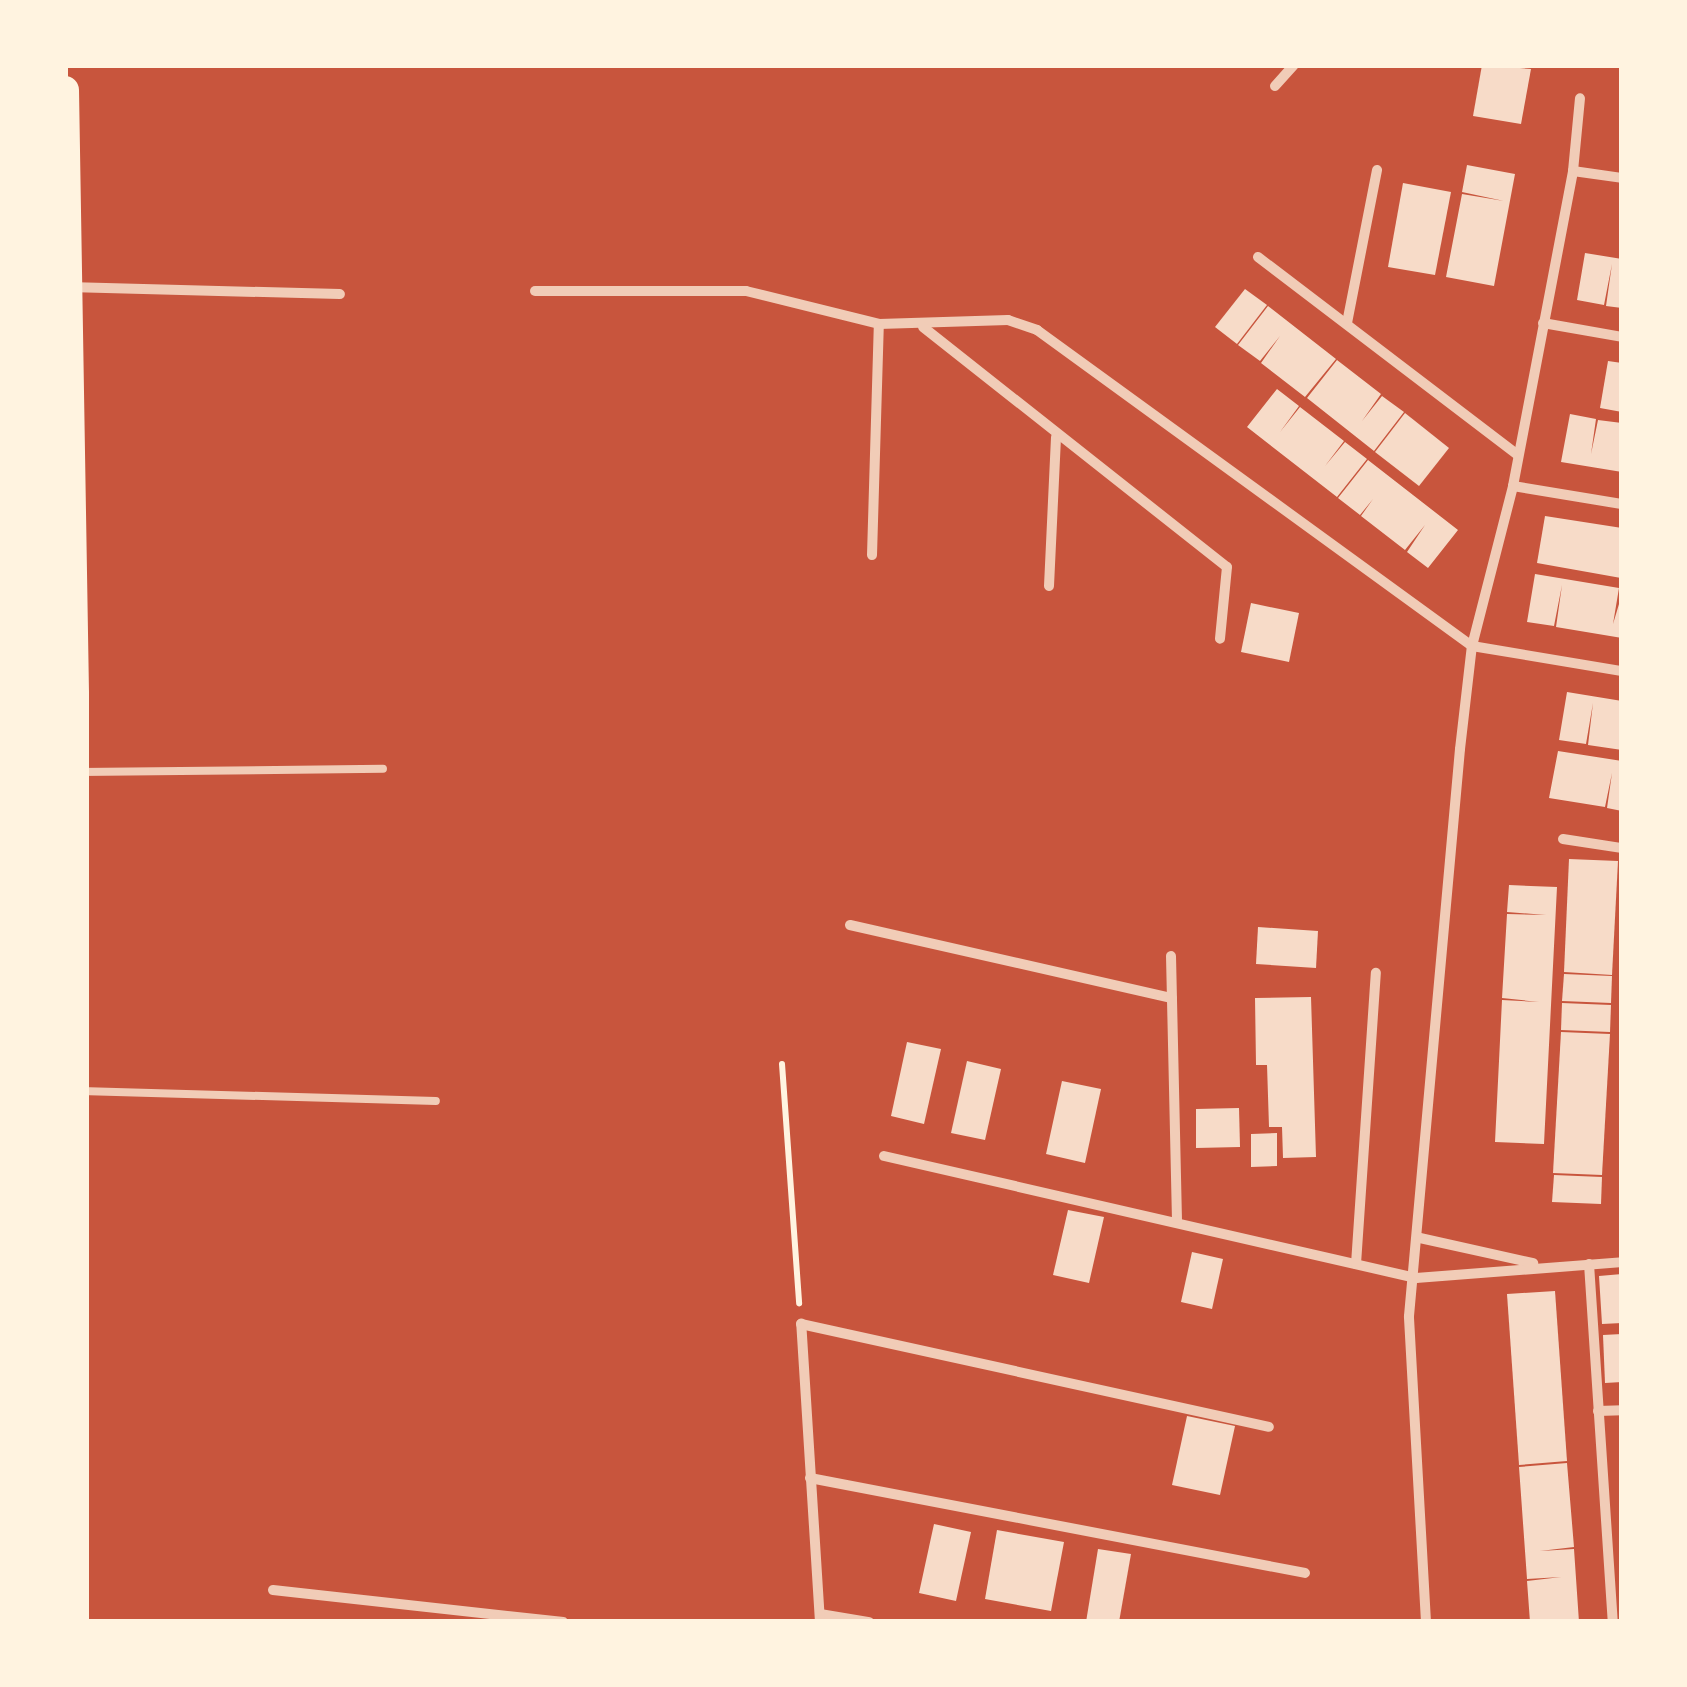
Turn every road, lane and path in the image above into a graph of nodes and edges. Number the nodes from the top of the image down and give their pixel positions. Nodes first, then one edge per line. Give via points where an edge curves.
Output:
1 (1294, 65) edge
2 (1275, 86) dead end
3 (65, 90) edge
4 (1580, 98) dead end
5 (1377, 170) dead end
6 (1573, 170) junction
7 (1622, 178) edge
8 (1258, 257) dead end
9 (67, 287) edge
10 (535, 291) dead end
11 (340, 294) dead end
12 (1543, 323) junction
13 (879, 324) junction
14 (1347, 324) junction
15 (923, 327) junction
16 (1622, 336) edge
17 (1056, 437) junction
18 (1517, 454) junction
19 (1513, 486) junction
20 (1622, 504) edge
21 (872, 555) dead end
22 (1048, 586) dead end
23 (69, 588) edge
24 (1220, 639) dead end
25 (1472, 646) junction
26 (1622, 671) edge
27 (384, 769) dead end
28 (76, 772) junction
29 (1564, 839) dead end
30 (1622, 848) edge
31 (850, 925) dead end
32 (1171, 956) dead end
33 (1376, 972) dead end
34 (1172, 998) junction
35 (782, 1064) dead end
36 (77, 1091) junction
37 (436, 1101) dead end
38 (884, 1156) dead end
39 (1177, 1221) junction
40 (1420, 1238) junction
41 (1622, 1262) edge
42 (1356, 1264) junction
43 (1589, 1264) junction
44 (1544, 1266) junction
45 (1416, 1278) junction
46 (801, 1324) junction
47 (70, 1366) edge
48 (1622, 1410) edge
49 (1598, 1412) junction
50 (1269, 1426) dead end
51 (810, 1478) junction
52 (1622, 1571) edge
53 (1305, 1572) dead end
54 (1609, 1572) junction
55 (273, 1590) dead end
56 (820, 1618) edge
57 (75, 1622) edge
58 (563, 1622) edge
59 (870, 1622) edge
60 (1426, 1622) edge
61 (1613, 1622) edge

1 - 2 street
3 - 9 highway
4 - 6 street
5 - 14 street
6 - 7 street
6 - 12 street
8 - 14 street
9 - 11 street
9 - 23 highway
10 - 13 street via 746,291
12 - 16 street
12 - 18 street
13 - 15 street
13 - 21 street
14 - 18 street
15 - 17 street
15 - 25 street via 1008,320 1037,330
17 - 22 street
17 - 24 street via 1227,567
18 - 19 street
19 - 20 street
19 - 25 street
23 - 28 highway
25 - 26 street
25 - 40 street
27 - 28 lane
28 - 36 highway
29 - 30 street
31 - 34 street
32 - 34 street
33 - 42 street
34 - 39 street
35 - 46 path
36 - 37 lane
36 - 47 highway
38 - 39 street
39 - 42 street
40 - 44 street
40 - 45 street
41 - 43 street
42 - 45 street
43 - 44 street
43 - 49 street
44 - 45 street
45 - 60 street via 1408,1351
46 - 50 street
46 - 51 street
47 - 57 highway
48 - 49 street
49 - 54 street
51 - 53 street
51 - 56 street
52 - 54 street
54 - 61 street
55 - 58 street
56 - 59 street

